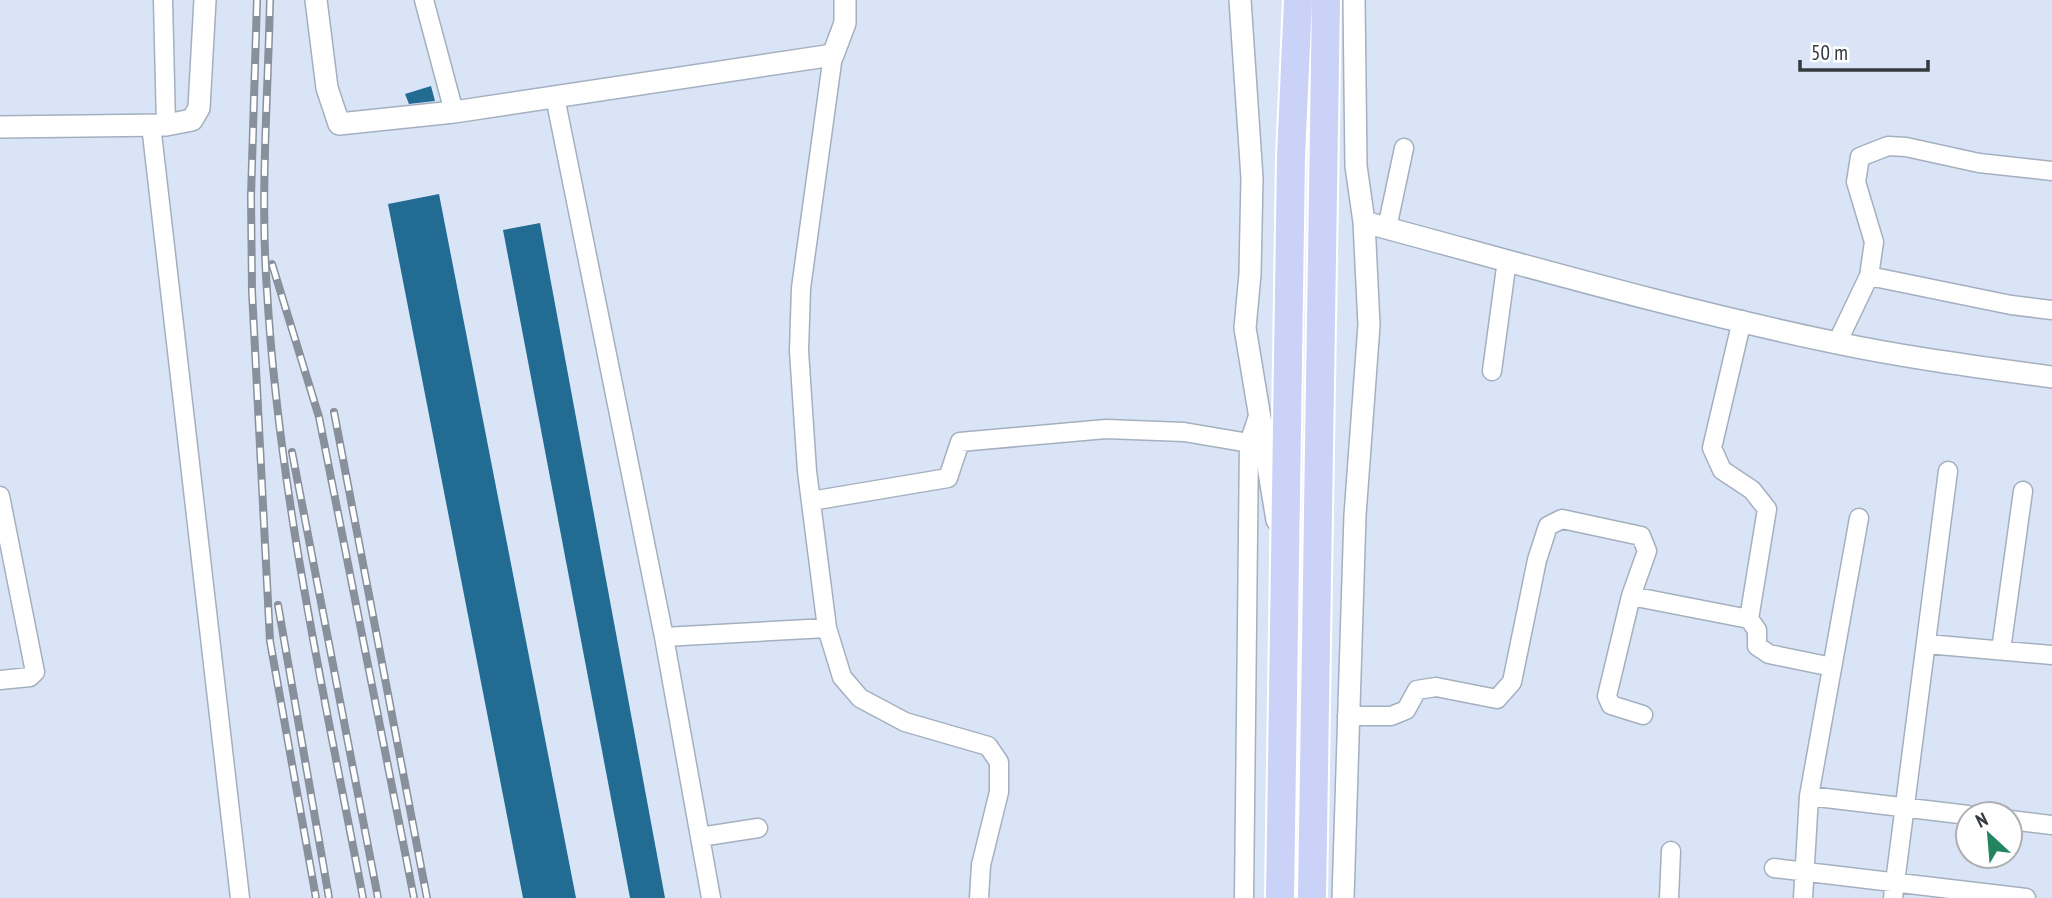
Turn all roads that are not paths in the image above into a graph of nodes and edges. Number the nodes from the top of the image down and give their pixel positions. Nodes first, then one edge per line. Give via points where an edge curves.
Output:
1 (163, 0) edge
2 (205, 0) edge
3 (316, 0) edge
4 (424, 0) edge
5 (845, 0) edge
6 (1240, 0) edge
7 (1298, 0) edge
8 (1326, 0) edge
9 (1354, 0) edge
10 (833, 55) junction
11 (555, 97) junction
12 (454, 112) junction
13 (158, 125) junction
14 (0, 127) edge
15 (1404, 148) dead end
16 (2052, 171) edge
17 (1364, 222) junction
18 (1387, 228) junction
19 (1507, 260) junction
20 (1869, 276) junction
21 (2052, 310) edge
22 (1742, 320) junction
23 (1836, 343) junction
24 (1492, 371) dead end
25 (2052, 377) edge
26 (1258, 416) junction
27 (1249, 443) junction
28 (1948, 471) dead end
29 (2023, 491) dead end
30 (0, 496) edge
31 (811, 501) junction
32 (1859, 517) dead end
33 (1285, 560) junction
34 (1631, 596) junction
35 (1749, 619) junction
36 (827, 628) junction
37 (664, 637) junction
38 (1927, 643) junction
39 (2001, 650) junction
40 (2052, 655) edge
41 (1832, 667) junction
42 (0, 680) edge
43 (1643, 715) dead end
44 (1347, 716) junction
45 (1810, 796) junction
46 (1905, 807) junction
47 (1954, 813) edge
48 (2024, 822) edge
49 (2052, 825) edge
50 (758, 828) dead end
51 (699, 837) junction
52 (1671, 851) dead end
53 (1774, 868) dead end
54 (1805, 872) junction
55 (1895, 890) edge
56 (1973, 895) edge
57 (240, 898) edge
58 (711, 898) edge
59 (979, 898) edge
60 (1244, 898) edge
61 (1280, 898) edge
62 (1312, 898) edge
63 (1343, 898) edge
64 (1669, 898) edge
65 (1803, 898) edge
66 (2026, 898) edge

1 - 13 street
2 - 13 street via 198,108 192,120
3 - 12 street via 327,88 339,124
4 - 12 street
5 - 10 street via 845,23
6 - 26 street via 1252,178 1245,328
7 - 33 highway
8 - 62 highway
9 - 17 street via 1356,166
10 - 11 street
10 - 31 street via 801,288 799,351
11 - 12 street
11 - 37 street
13 - 14 street
13 - 57 street
15 - 18 street
16 - 20 street via 1979,163 1906,147 1888,146 1860,157 1856,182 1874,242
17 - 18 street
17 - 44 street via 1369,325
18 - 19 street
19 - 22 street
19 - 24 street
20 - 21 street
20 - 23 street
22 - 23 street
22 - 35 street via 1712,448 1722,470 1752,490 1767,509
23 - 25 street
26 - 27 street
26 - 33 street
27 - 31 street via 1184,432 1106,429 960,442 948,478
27 - 60 street
28 - 38 street
29 - 39 street
30 - 42 street via 35,672 30,677
31 - 36 street
32 - 41 street
33 - 61 highway
34 - 35 street
34 - 43 street via 1606,696 1611,705
34 - 44 street via 1647,551 1641,536 1562,519 1548,526 1512,682 1497,699 1436,687 1417,690 1405,710 1391,716
35 - 41 street via 1756,630 1757,646 1769,654
36 - 37 street
36 - 59 street via 842,677 860,698 905,722 988,746 999,762 999,792 981,865
37 - 51 street
38 - 39 street
38 - 46 street
39 - 40 street
41 - 45 street
44 - 63 street
45 - 46 street
45 - 54 street
46 - 47 street
46 - 55 street
48 - 49 street
50 - 51 street
51 - 58 street
52 - 64 street
53 - 54 street
54 - 55 street
54 - 65 street
55 - 56 street
56 - 66 street

